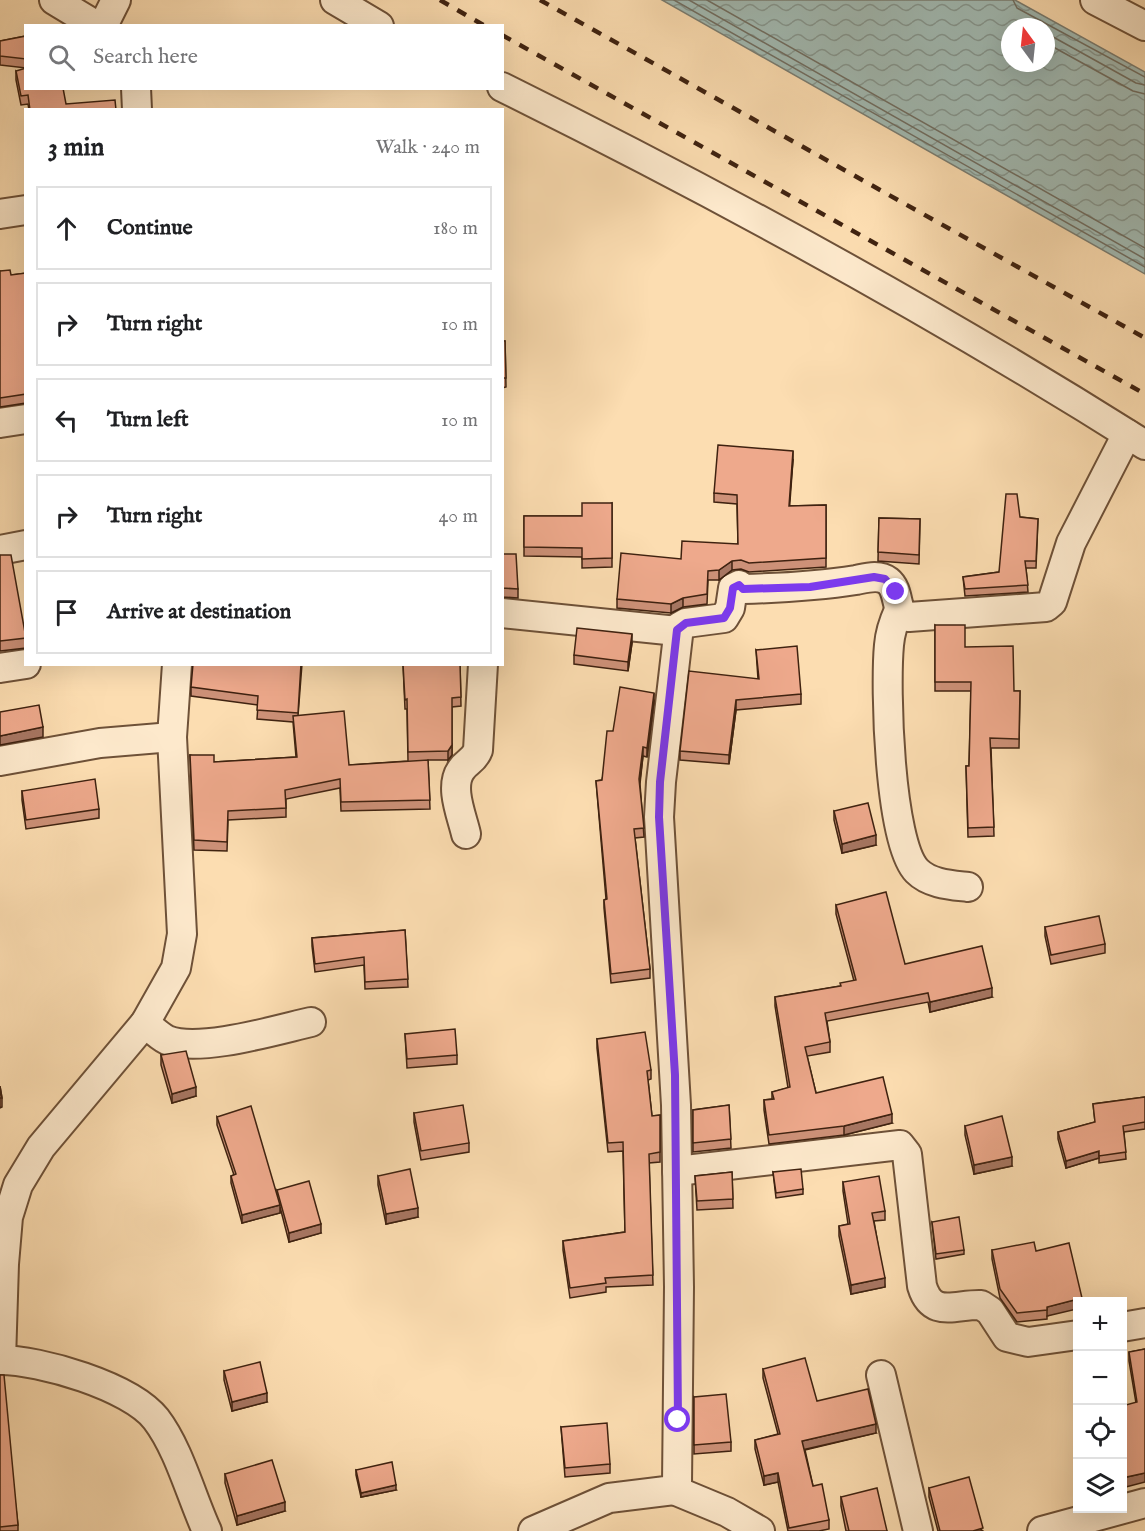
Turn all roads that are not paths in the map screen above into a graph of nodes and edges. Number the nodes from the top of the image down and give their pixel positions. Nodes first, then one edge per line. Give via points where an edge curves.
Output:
1 (54, 0) edge
2 (116, 0) edge
3 (335, 0) edge
4 (1095, 0) edge
5 (94, 24) edge
6 (104, 24) edge
7 (376, 24) edge
8 (1145, 26) edge
9 (504, 88) edge
10 (136, 90) edge
11 (137, 108) edge
12 (24, 210) edge
13 (0, 214) edge
14 (24, 419) edge
15 (0, 423) edge
16 (1136, 440) edge
17 (24, 545) edge
18 (0, 550) edge
19 (899, 610) junction
20 (504, 613) edge
21 (677, 630) junction
22 (24, 664) edge
23 (177, 666) edge
24 (483, 666) edge
25 (0, 668) edge
26 (172, 737) junction
27 (0, 761) edge
28 (466, 834) dead end
29 (968, 887) dead end
30 (311, 1022) dead end
31 (145, 1023) junction
32 (677, 1171) junction
33 (1145, 1323) edge
34 (1127, 1326) edge
35 (1073, 1336) edge
36 (0, 1360) edge
37 (881, 1375) dead end
38 (674, 1490) junction
39 (1145, 1503) edge
40 (207, 1531) edge
41 (533, 1531) edge
42 (760, 1531) edge
43 (918, 1531) edge
44 (1042, 1531) edge

1 - 5 street
2 - 6 street
3 - 7 street
4 - 8 street
9 - 16 street via 819,254
10 - 11 street
12 - 13 street
14 - 15 street
16 - 19 street via 1071,543 1052,602 1046,607 909,617
17 - 18 street
19 - 21 street via 896,592 885,579 874,577 810,587 743,589 739,585 733,588 724,618 686,623
19 - 29 street via 892,624 888,672 892,770 900,834 907,858 918,873 937,883
20 - 21 street
21 - 32 street via 659,817
22 - 25 street
23 - 26 street
24 - 28 street via 478,750 475,759 460,771 456,789
26 - 27 street via 100,744
26 - 31 street via 182,934 176,968
30 - 31 street via 216,1042 191,1043 169,1041
31 - 36 street via 40,1147 18,1185 8,1217
32 - 35 street via 900,1145 907,1154 925,1298 942,1308 981,1305 990,1311 1007,1337 1028,1342
32 - 38 street via 678,1420
33 - 34 street
36 - 40 street via 29,1361 74,1373 109,1388 154,1416 167,1436
37 - 43 street
38 - 41 street via 609,1498
38 - 42 street
39 - 44 street

